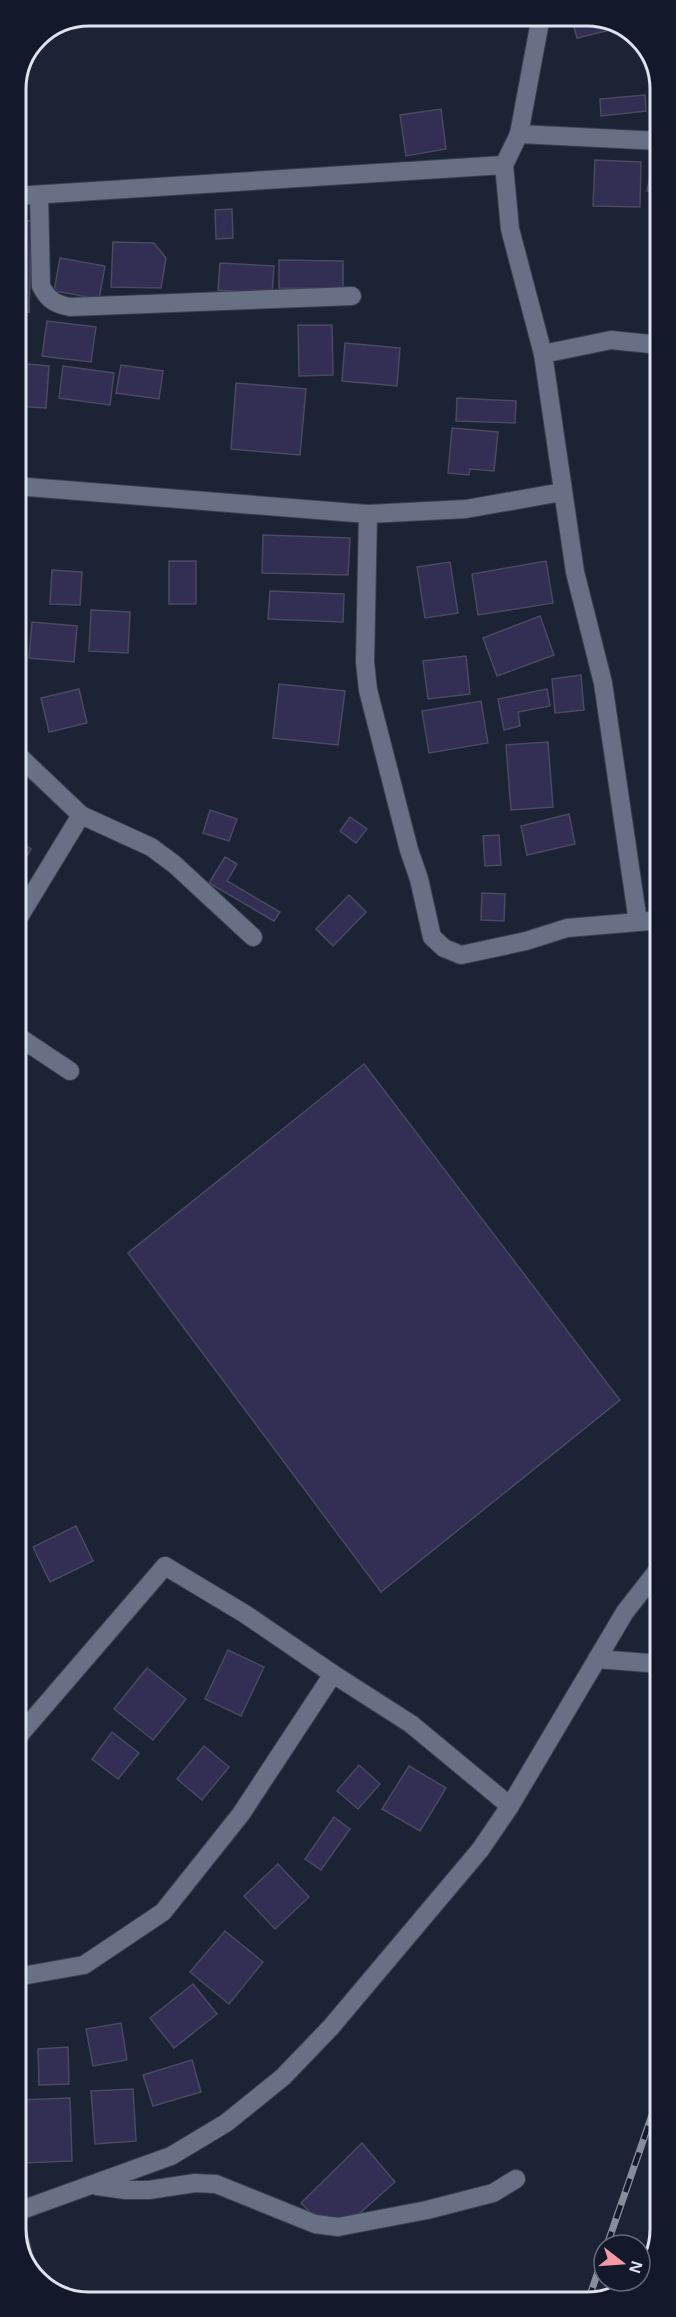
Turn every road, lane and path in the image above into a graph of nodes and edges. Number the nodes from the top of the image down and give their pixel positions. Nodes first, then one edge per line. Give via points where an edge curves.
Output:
1 (539, 26) edge
2 (519, 134) junction
3 (650, 141) edge
4 (504, 165) junction
5 (39, 195) junction
6 (26, 196) edge
7 (352, 296) dead end
8 (650, 344) edge
9 (543, 354) junction
10 (26, 487) edge
11 (562, 492) junction
12 (369, 514) junction
13 (26, 763) edge
14 (81, 815) junction
15 (26, 906) edge
16 (650, 921) edge
17 (638, 922) junction
18 (253, 937) dead end
19 (26, 1042) edge
20 (70, 1071) dead end
21 (650, 1580) edge
22 (597, 1659) junction
23 (650, 1663) edge
24 (333, 1674) junction
25 (26, 1726) edge
26 (510, 1806) junction
27 (26, 1975) edge
28 (516, 2180) dead end
29 (92, 2186) junction
30 (26, 2209) edge

1 - 2 street
2 - 3 street
2 - 4 street
4 - 5 street
4 - 9 street via 510,229
5 - 6 street
5 - 7 street via 41,286 55,303 70,307
8 - 9 street via 611,340
9 - 11 street
10 - 12 street
11 - 12 street via 466,508
11 - 17 street via 575,572 603,683
12 - 17 street via 364,662 368,690 432,937 444,948 461,955 567,928
13 - 14 street
14 - 15 street
14 - 18 street via 151,847
16 - 17 street
19 - 20 street
21 - 22 street
22 - 23 street
22 - 26 street
24 - 25 street via 165,1566
24 - 26 street via 411,1724
24 - 27 street via 241,1814 163,1912 84,1965
26 - 29 street via 472,1859 331,2027 283,2077 226,2123 171,2156
28 - 29 street via 493,2193 338,2227 315,2224 216,2184 149,2190
29 - 30 street

